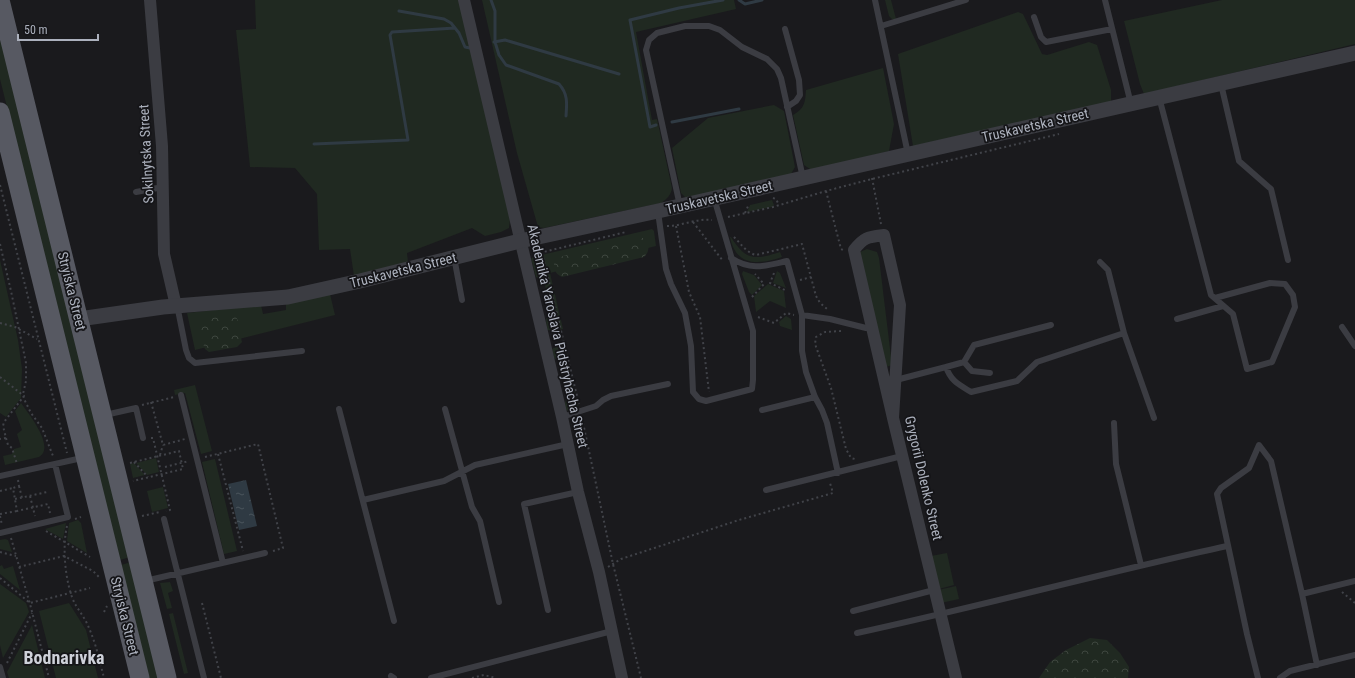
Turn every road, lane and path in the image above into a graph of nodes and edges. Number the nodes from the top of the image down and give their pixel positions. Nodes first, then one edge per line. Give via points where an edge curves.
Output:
1 (0, 0) edge
2 (150, 0) edge
3 (464, 0) edge
4 (875, 0) edge
5 (966, 0) edge
6 (1105, 0) edge
7 (1034, 17) dead end
8 (882, 26) junction
9 (786, 29) dead end
10 (1112, 29) junction
11 (1355, 53) edge
12 (1220, 82) junction
13 (1159, 97) junction
14 (1131, 104) junction
15 (787, 107) junction
16 (0, 112) edge
17 (1066, 133) dead end
18 (908, 154) junction
19 (870, 163) junction
20 (803, 178) junction
21 (872, 179) junction
22 (0, 186) edge
23 (163, 187) junction
24 (826, 191) junction
25 (136, 192) dead end
26 (714, 198) junction
27 (749, 203) dead end
28 (680, 206) junction
29 (658, 211) junction
30 (745, 213) junction
31 (720, 219) junction
32 (693, 222) junction
33 (661, 226) junction
34 (676, 226) junction
35 (631, 231) dead end
36 (731, 231) dead end
37 (884, 235) junction
38 (520, 242) junction
39 (0, 244) edge
40 (542, 251) junction
41 (848, 251) dead end
42 (759, 254) junction
43 (533, 255) dead end
44 (454, 257) junction
45 (731, 258) junction
46 (760, 258) dead end
47 (1288, 260) dead end
48 (1100, 262) dead end
49 (725, 263) dead end
50 (774, 270) dead end
51 (761, 273) dead end
52 (811, 277) junction
53 (795, 282) dead end
54 (770, 283) junction
55 (764, 284) junction
56 (788, 289) dead end
57 (1215, 298) junction
58 (462, 300) dead end
59 (176, 306) junction
60 (1224, 306) junction
61 (795, 310) dead end
62 (832, 312) dead end
63 (802, 315) junction
64 (752, 316) junction
65 (79, 319) junction
66 (1177, 319) dead end
67 (0, 323) edge
68 (1051, 325) dead end
69 (872, 328) junction
70 (1342, 328) dead end
71 (19, 329) junction
72 (845, 331) dead end
73 (1124, 333) junction
74 (38, 340) junction
75 (1355, 346) edge
76 (302, 351) dead end
77 (964, 362) junction
78 (946, 366) junction
79 (990, 373) dead end
80 (0, 377) edge
81 (896, 380) junction
82 (668, 384) dead end
83 (182, 395) joint
84 (709, 395) dead end
85 (24, 396) junction
86 (815, 397) junction
87 (339, 409) dead end
88 (445, 409) dead end
89 (762, 410) dead end
90 (581, 412) junction
91 (104, 416) junction
92 (562, 417) junction
93 (893, 418) junction
94 (1154, 418) dead end
95 (1114, 423) dead end
96 (193, 437) junction
97 (6, 438) junction
98 (143, 438) joint
99 (0, 439) edge
100 (568, 444) junction
101 (163, 445) junction
102 (218, 454) junction
103 (77, 455) junction
104 (159, 456) junction
105 (902, 456) junction
106 (861, 457) dead end
107 (198, 458) junction
108 (134, 462) junction
109 (182, 462) junction
110 (55, 464) junction
111 (129, 464) dead end
112 (17, 465) dead end
113 (165, 467) dead end
114 (462, 472) junction
115 (16, 473) junction
116 (838, 473) junction
117 (162, 474) junction
118 (0, 476) edge
119 (828, 476) junction
120 (148, 477) junction
121 (133, 481) dead end
122 (19, 486) junction
123 (12, 488) junction
124 (766, 490) dead end
125 (0, 491) edge
126 (48, 492) dead end
127 (578, 492) junction
128 (30, 496) junction
129 (22, 498) junction
130 (15, 499) junction
131 (363, 500) junction
132 (33, 507) junction
133 (17, 510) junction
134 (0, 515) edge
135 (51, 515) dead end
136 (142, 516) dead end
137 (68, 517) junction
138 (36, 519) dead end
139 (164, 519) dead end
140 (41, 527) dead end
141 (1, 531) edge
142 (10, 535) dead end
143 (64, 542) junction
144 (1227, 546) junction
145 (283, 548) dead end
146 (0, 552) edge
147 (265, 553) dead end
148 (16, 556) junction
149 (64, 556) junction
150 (90, 558) dead end
151 (244, 558) junction
152 (223, 562) junction
153 (613, 564) junction
154 (1141, 565) junction
155 (19, 567) junction
156 (98, 570) dead end
157 (93, 572) junction
158 (599, 572) junction
159 (178, 573) junction
160 (0, 578) edge
161 (100, 578) dead end
162 (144, 581) junction
163 (1355, 581) edge
164 (1335, 586) junction
165 (90, 588) dead end
166 (934, 590) junction
167 (71, 592) junction
168 (1302, 594) junction
169 (499, 602) dead end
170 (30, 603) junction
171 (202, 603) dead end
172 (1355, 603) edge
173 (108, 606) dead end
174 (548, 610) dead end
175 (853, 611) dead end
176 (32, 612) junction
177 (104, 612) dead end
178 (940, 614) junction
179 (394, 621) dead end
180 (612, 631) junction
181 (857, 633) dead end
182 (1355, 655) edge
183 (1317, 664) junction
184 (1, 673) edge
185 (49, 678) edge
186 (104, 678) edge
187 (140, 678) edge
188 (167, 678) edge
189 (204, 678) edge
190 (221, 678) edge
191 (431, 678) edge
192 (472, 678) edge
193 (496, 678) edge
194 (622, 678) edge
195 (641, 678) edge
196 (956, 678) edge
197 (1258, 678) edge
198 (1280, 678) edge

1 - 65 main road, Stryiska Street
2 - 23 street, Sokilnytska Street
3 - 38 street, Akademika Yaroslava Pidstryhacha Street
4 - 8 lane
5 - 8 lane
6 - 10 lane
7 - 10 lane via 1041,37 1046,42
8 - 18 lane
9 - 15 lane via 800,95
10 - 14 lane
11 - 12 street, Truskavetska Street
12 - 13 street, Truskavetska Street
12 - 47 lane via 1239,161 1271,189
13 - 14 street, Truskavetska Street
13 - 57 lane via 1211,295
14 - 18 street, Truskavetska Street
15 - 20 lane
15 - 28 lane via 774,65 742,47 717,28 685,26 651,37 646,47 646,55
16 - 103 main road, Stryiska Street
17 - 21 path
18 - 19 street, Truskavetska Street
19 - 20 street, Truskavetska Street
19 - 21 path
20 - 26 street, Truskavetska Street
21 - 24 path
21 - 37 path
22 - 74 path
23 - 25 lane
23 - 59 street, Sokilnytska Street via 164,254
24 - 30 path
24 - 41 path via 840,249
26 - 28 street, Truskavetska Street
26 - 31 lane
27 - 30 path
28 - 29 street, Truskavetska Street
29 - 33 lane
29 - 38 street, Truskavetska Street
30 - 31 path
31 - 32 path
31 - 45 lane
32 - 34 path
32 - 49 path
33 - 34 path
33 - 64 lane via 666,269 685,313 691,346 694,392 699,399 706,401 752,389
34 - 84 path via 689,292 700,317
35 - 40 path
36 - 42 path via 751,254
37 - 69 street via 861,241 854,250
37 - 81 street, Grygorii Dolenko Street via 900,305
38 - 44 street, Truskavetska Street
38 - 92 street, Akademika Yaroslava Pidstryhacha Street
39 - 71 path
40 - 43 path
40 - 90 path
42 - 46 path
42 - 52 path via 802,244
44 - 58 lane
44 - 59 street, Truskavetska Street via 288,297
45 - 63 lane via 748,267 762,267 787,261
45 - 64 lane
48 - 73 lane via 1108,270
50 - 54 path
51 - 55 path via 754,273
52 - 53 path
52 - 62 path via 820,303
54 - 55 path
54 - 56 path via 789,292
55 - 64 path via 752,297
57 - 60 lane
57 - 60 lane via 1270,282 1285,284 1293,295 1295,307 1272,362 1247,369 1232,314
59 - 65 street, Truskavetska Street
59 - 76 lane via 188,358 195,363
60 - 66 lane
61 - 64 path via 798,316 786,313 774,323
63 - 69 lane
63 - 86 lane via 802,351
65 - 91 main road, Stryiska Street
67 - 71 path
68 - 77 lane via 974,345
69 - 93 street
70 - 75 lane
71 - 74 path
71 - 85 path via 26,363
72 - 106 path via 825,332 816,337 815,344 831,388 846,449 850,458
73 - 78 lane via 1037,362 1017,381 971,392 949,376
73 - 94 lane
74 - 103 path
77 - 78 lane
77 - 79 lane via 972,371
78 - 81 lane
80 - 85 path
81 - 93 street, Grygorii Dolenko Street
82 - 90 lane via 611,396
83 - 96 lane
83 - 101 path via 151,402
85 - 97 path via 4,422
85 - 110 path via 27,406 45,434
86 - 89 lane
86 - 116 lane via 827,423
87 - 131 lane
88 - 114 lane
90 - 92 lane
90 - 153 path
91 - 98 lane via 136,408
91 - 162 main road, Stryiska Street
92 - 100 street, Akademika Yaroslava Pidstryhacha Street
93 - 105 street, Grygorii Dolenko Street
95 - 154 lane via 1116,464
96 - 101 path
96 - 107 lane
97 - 99 path
97 - 112 path
98 - 104 path via 153,438
100 - 114 lane via 475,465
100 - 127 street, Akademika Yaroslava Pidstryhacha Street
101 - 104 path
102 - 107 path
102 - 145 path via 258,444
102 - 151 path
103 - 110 lane
103 - 187 main road, Stryiska Street
104 - 108 path
104 - 109 path via 179,451
104 - 117 path
105 - 116 lane
105 - 166 street, Grygorii Dolenko Street
107 - 152 lane
108 - 111 path
108 - 120 path
109 - 113 path
109 - 117 path via 183,469
110 - 115 lane
110 - 137 lane
114 - 131 lane via 444,481
114 - 169 lane via 472,507 480,521
115 - 118 lane
115 - 122 path
116 - 119 lane
117 - 120 path
117 - 136 path via 170,510
119 - 124 lane
119 - 153 path via 833,493 732,522 621,559
120 - 121 path
122 - 123 path
122 - 129 path
123 - 125 path
123 - 130 path
126 - 128 path
127 - 158 street, Akademika Yaroslava Pidstryhacha Street
127 - 174 lane via 524,504
128 - 129 path
128 - 132 path
129 - 130 path
130 - 133 path
131 - 179 lane
132 - 133 path
132 - 135 path via 48,504
132 - 138 path
133 - 134 path
134 - 141 path
137 - 141 lane
137 - 143 path
139 - 159 lane
140 - 143 path
142 - 148 path
143 - 149 path
143 - 150 path
144 - 154 lane
144 - 168 lane via 1217,494 1221,488 1249,468 1260,445 1271,461
144 - 197 lane
146 - 148 path
147 - 151 lane, Stryiska Street
148 - 155 path
149 - 155 path
149 - 157 path
149 - 167 path
151 - 152 lane, Stryiska Street
152 - 159 lane, Stryiska Street
153 - 158 path
153 - 195 path
154 - 178 lane
155 - 170 path
156 - 157 path
157 - 161 path
158 - 180 street, Akademika Yaroslava Pidstryhacha Street
159 - 162 lane, Stryiska Street
159 - 189 lane
160 - 170 path
162 - 188 main road, Stryiska Street
163 - 164 lane
164 - 168 lane
164 - 172 path
165 - 167 path
166 - 175 lane
166 - 178 street, Grygorii Dolenko Street
167 - 170 path
167 - 186 path via 89,627
168 - 183 lane
170 - 176 path
171 - 190 path
173 - 177 path
176 - 184 path
176 - 185 path
178 - 181 lane
178 - 196 street, Grygorii Dolenko Street
180 - 191 lane
180 - 194 street, Akademika Yaroslava Pidstryhacha Street
182 - 183 lane
183 - 198 lane via 1290,671
192 - 193 path via 484,674

